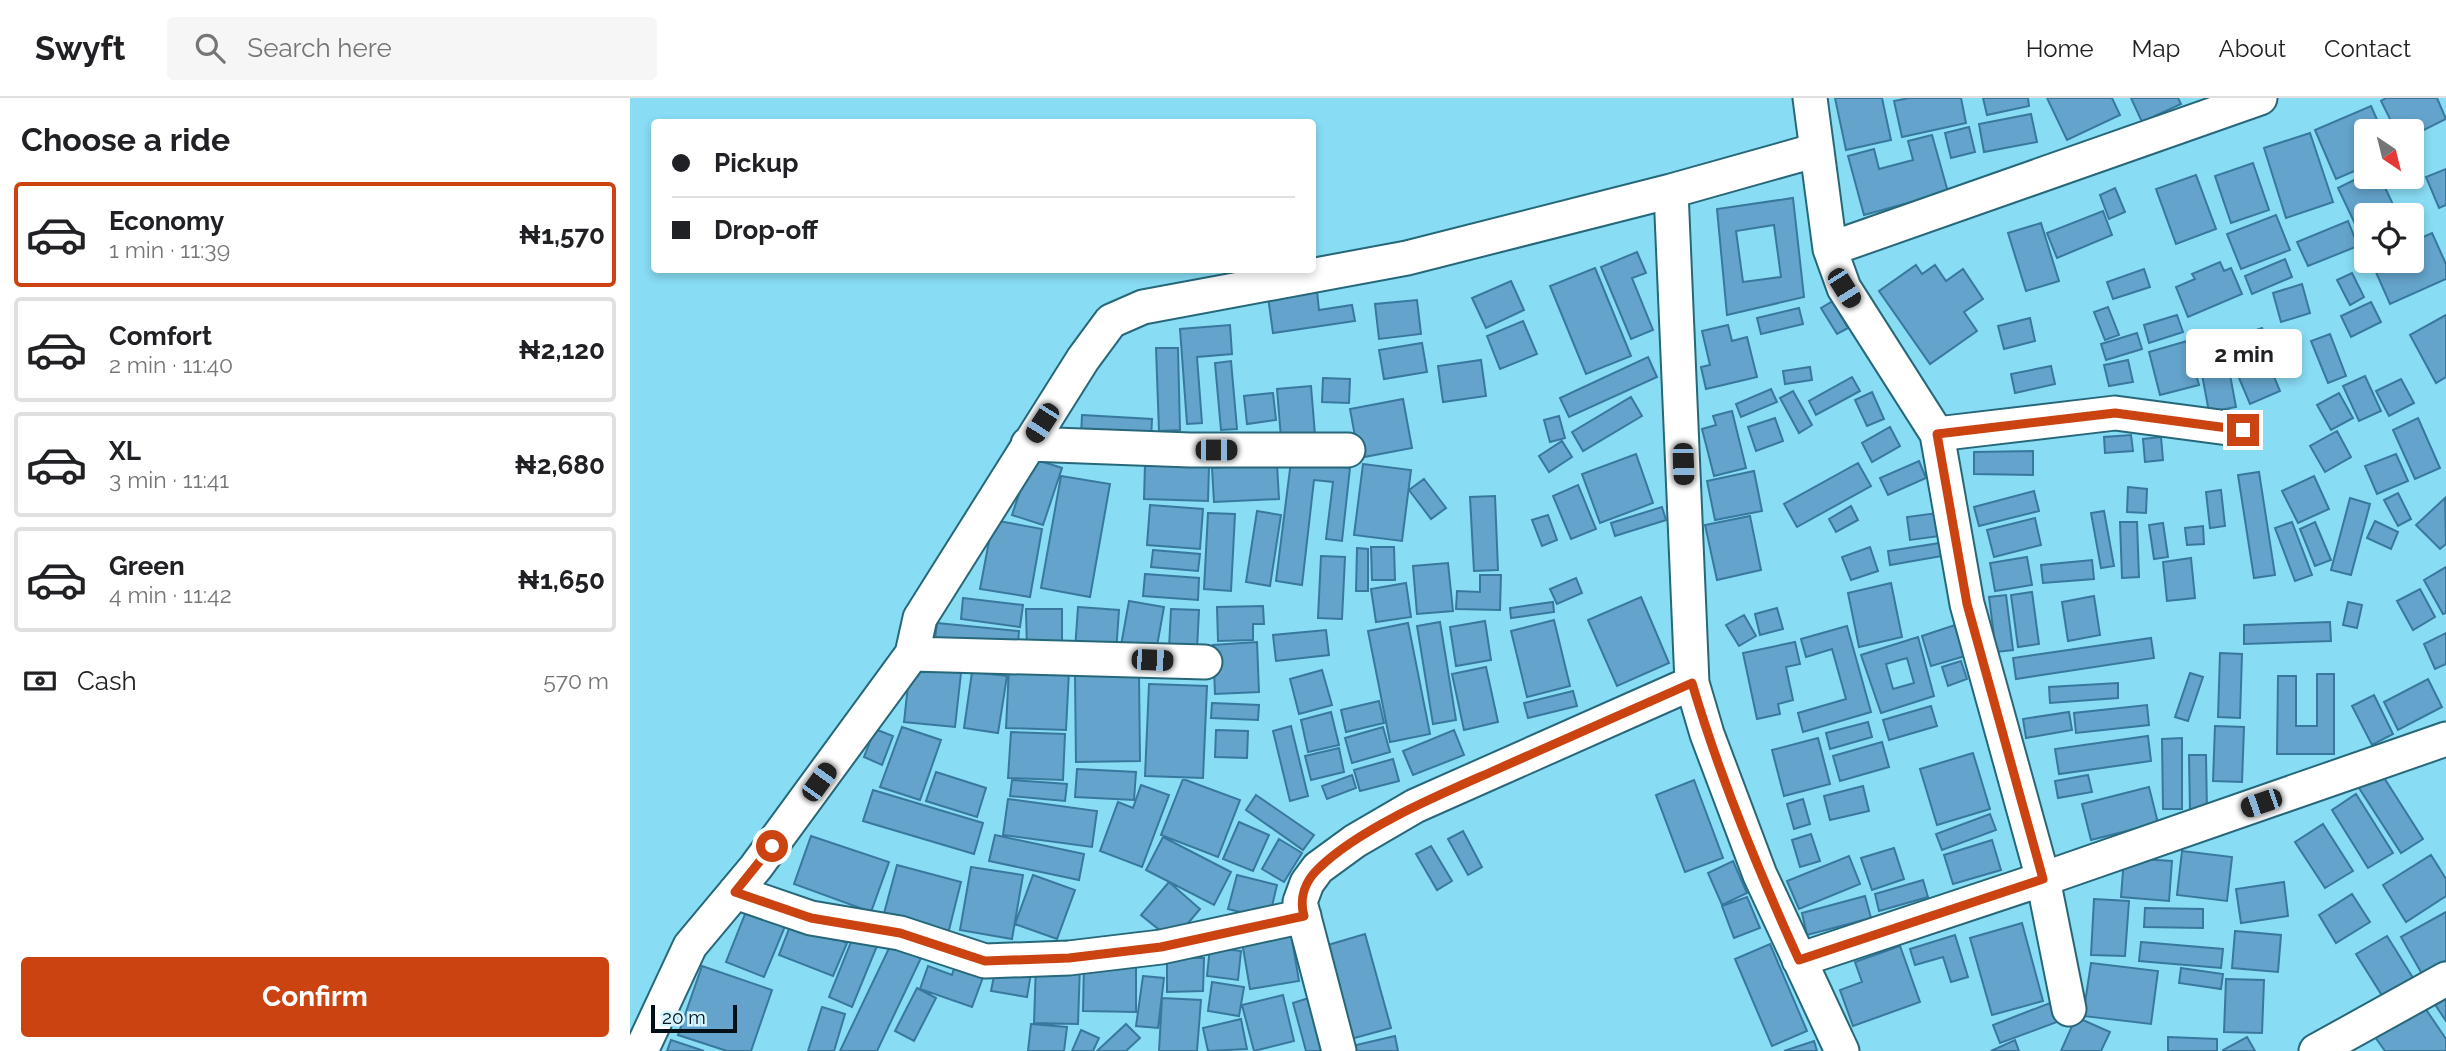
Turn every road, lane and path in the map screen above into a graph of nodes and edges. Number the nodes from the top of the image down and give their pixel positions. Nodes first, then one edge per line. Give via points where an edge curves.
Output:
1 (1810, 98) edge
2 (2260, 98) edge
3 (1817, 150) junction
4 (1671, 191) junction
5 (1830, 249) junction
6 (2243, 430) dead end
7 (1937, 434) junction
8 (1028, 444) junction
9 (1348, 450) dead end
10 (912, 654) junction
11 (1205, 662) dead end
12 (1692, 683) junction
13 (2446, 739) edge
14 (2043, 879) junction
15 (735, 892) junction
16 (1304, 916) junction
17 (1799, 960) junction
18 (2446, 979) edge
19 (2069, 1009) dead end
20 (641, 1051) edge
21 (1339, 1051) edge
22 (1842, 1051) edge
23 (2316, 1051) edge

1 - 3 street
2 - 5 street
3 - 4 street
3 - 5 street
4 - 8 street via 1407,258 1143,307 1111,321
4 - 12 street
5 - 7 street via 1844,288
6 - 7 street via 2115,413
7 - 14 street via 1967,604
8 - 9 street
8 - 10 street via 920,618
10 - 11 street
10 - 15 street
12 - 16 street via 1415,806 1355,841 1318,868 1307,883 1300,902
12 - 17 street via 1760,875
13 - 14 street
14 - 17 street
14 - 19 street
15 - 16 street via 811,918 900,933 985,961 1069,958 1161,947
15 - 20 street via 690,946
16 - 21 street
17 - 22 street
18 - 23 street

